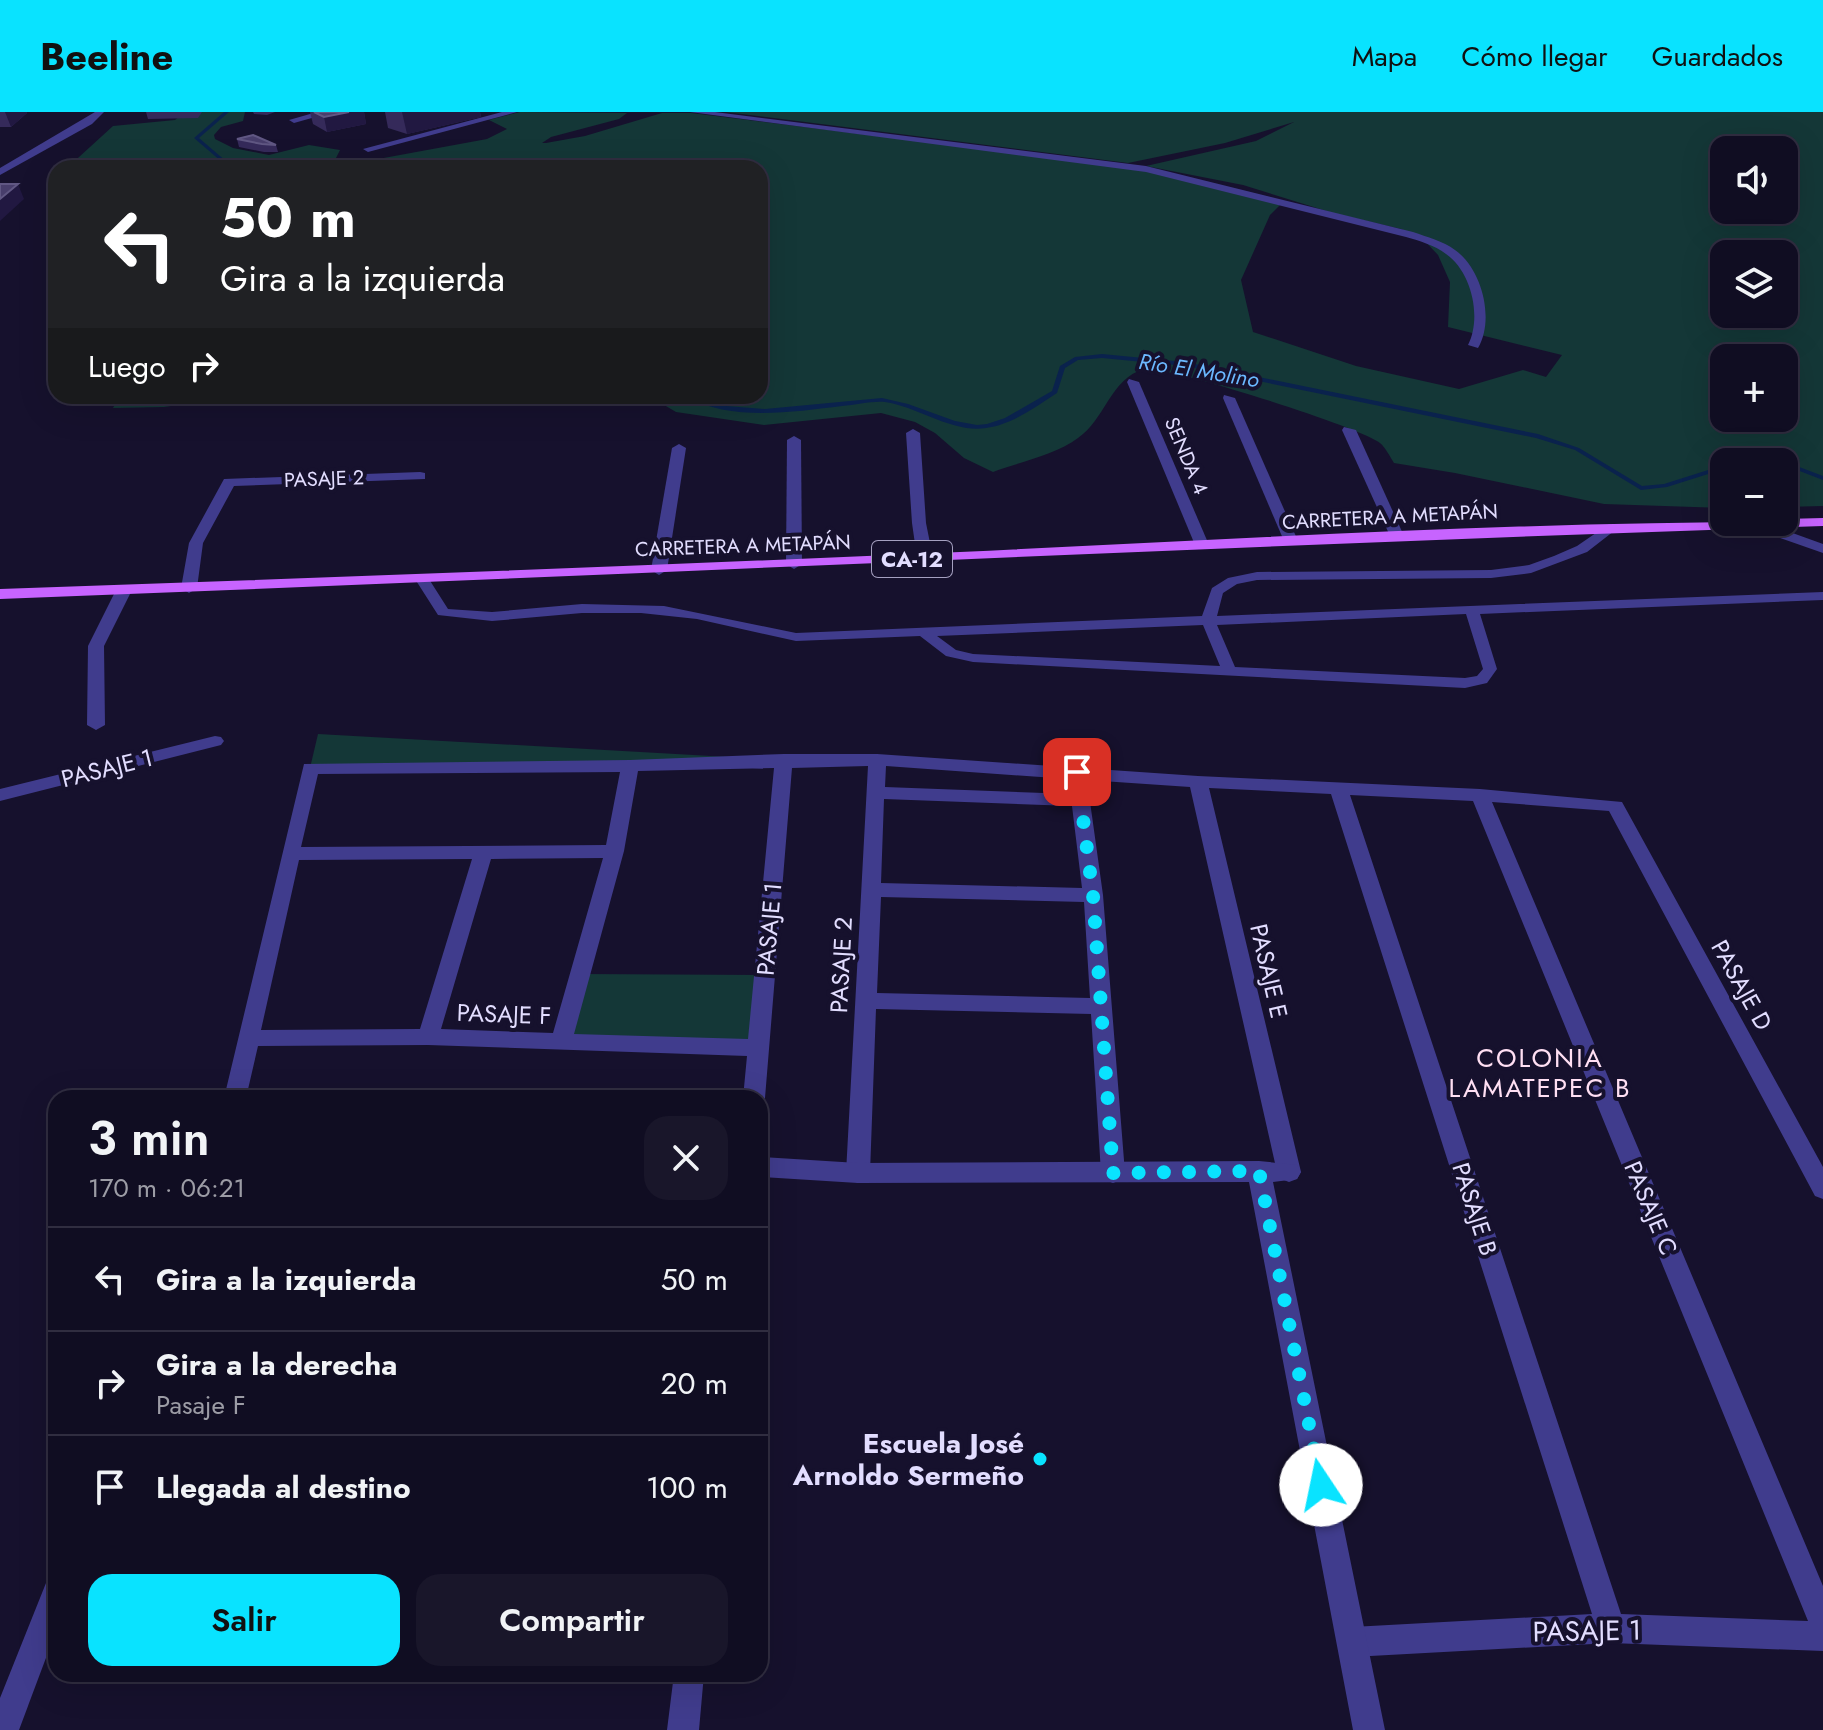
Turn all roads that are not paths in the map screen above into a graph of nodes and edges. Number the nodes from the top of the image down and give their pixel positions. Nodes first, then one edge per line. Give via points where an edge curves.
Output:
1 (100, 112) edge
2 (329, 112) edge
3 (513, 112) edge
4 (694, 112) edge
5 (294, 120) dead end
6 (368, 149) dead end
7 (0, 172) edge
8 (1474, 345) dead end
9 (1133, 382) dead end
10 (1229, 398) dead end
11 (1349, 430) dead end
12 (913, 433) dead end
13 (794, 440) dead end
14 (679, 448) dead end
15 (420, 476) dead end
16 (1823, 522) edge
17 (1798, 523) edge
18 (1710, 525) edge
19 (1609, 528) junction
20 (1397, 536) junction
21 (1787, 536) edge
22 (1291, 541) junction
23 (1202, 545) junction
24 (1823, 549) edge
25 (925, 558) junction
26 (794, 564) junction
27 (659, 570) junction
28 (422, 579) junction
29 (189, 588) junction
30 (124, 590) junction
31 (0, 594) edge
32 (1823, 596) edge
33 (1472, 610) junction
34 (1208, 621) junction
35 (923, 632) junction
36 (1230, 673) junction
37 (96, 725) dead end
38 (215, 741) dead end
39 (784, 760) junction
40 (877, 760) junction
41 (630, 766) junction
42 (1077, 772) junction
43 (1198, 782) junction
44 (1339, 790) junction
45 (878, 793) junction
46 (0, 795) edge
47 (1480, 795) junction
48 (1080, 800) junction
49 (484, 851) junction
50 (614, 851) junction
51 (290, 854) junction
52 (871, 890) junction
53 (1093, 895) junction
54 (865, 1001) junction
55 (1099, 1006) junction
56 (428, 1037) junction
57 (248, 1038) junction
58 (561, 1042) junction
59 (758, 1048) junction
60 (237, 1090) edge
61 (755, 1090) edge
62 (768, 1167) edge
63 (1259, 1171) junction
64 (858, 1173) junction
65 (1113, 1173) junction
66 (1823, 1189) edge
67 (48, 1614) edge
68 (1823, 1621) edge
69 (1611, 1628) junction
70 (1823, 1636) edge
71 (1352, 1642) junction
72 (688, 1682) edge
73 (3, 1730) edge
74 (683, 1730) edge
75 (1369, 1730) edge

1 - 7 street
2 - 5 street
3 - 6 street
4 - 8 street via 1146,169 1213,182 1423,241 1453,254 1469,273 1481,332
9 - 23 street, SENDA 4
10 - 22 street
11 - 20 street
12 - 25 street
13 - 26 street
14 - 27 street
15 - 29 street, PASAJE 2 via 229,482 196,543
16 - 17 main road, CARRETERA A METAPÁN / CA-12
18 - 19 main road, CARRETERA A METAPÁN / CA-12
19 - 20 main road, CARRETERA A METAPÁN / CA-12
19 - 34 lane via 1582,549 1531,569 1257,576 1233,581 1217,591
20 - 22 main road, CARRETERA A METAPÁN / CA-12
21 - 24 street
22 - 23 main road, CARRETERA A METAPÁN / CA-12
23 - 25 main road, CARRETERA A METAPÁN / CA-12
25 - 26 main road, CARRETERA A METAPÁN / CA-12
26 - 27 main road, CARRETERA A METAPÁN / CA-12
27 - 28 main road, CARRETERA A METAPÁN / CA-12
28 - 29 main road, CARRETERA A METAPÁN / CA-12
28 - 35 lane via 443,612 472,619 572,609 666,610 796,637
29 - 30 main road, CARRETERA A METAPÁN / CA-12
30 - 31 main road, CARRETERA A METAPÁN / CA-12
30 - 37 street via 96,646
32 - 33 lane
33 - 34 lane
33 - 36 lane via 1490,669 1482,680
34 - 35 lane
34 - 36 lane
35 - 36 lane via 951,653 973,658
38 - 46 street, PASAJE 1
39 - 40 street
39 - 41 street
39 - 59 street, PASAJE 1
40 - 42 street
40 - 45 street, PASAJE 2
41 - 50 street
41 - 51 street via 310,768
42 - 43 street
42 - 48 street
43 - 44 street
43 - 63 street, PASAJE E via 1289,1172
44 - 47 street
44 - 69 street, PASAJE B
45 - 48 street
45 - 52 street, PASAJE 2
47 - 66 street, PASAJE D via 1615,806
47 - 68 street, PASAJE C
48 - 53 street
49 - 50 street
49 - 51 street
49 - 56 street
50 - 58 street
51 - 57 street
52 - 53 street
52 - 54 street, PASAJE 2
53 - 55 street
54 - 55 street
54 - 64 street, PASAJE 2
55 - 65 street
56 - 57 street, PASAJE F
56 - 58 street, PASAJE F
57 - 60 street
58 - 59 street, PASAJE F
59 - 61 street, PASAJE 1
62 - 64 street
63 - 65 street
63 - 71 street
64 - 65 street
67 - 73 street
69 - 70 street, PASAJE 1
69 - 71 street, PASAJE 1
71 - 75 street
72 - 74 street

